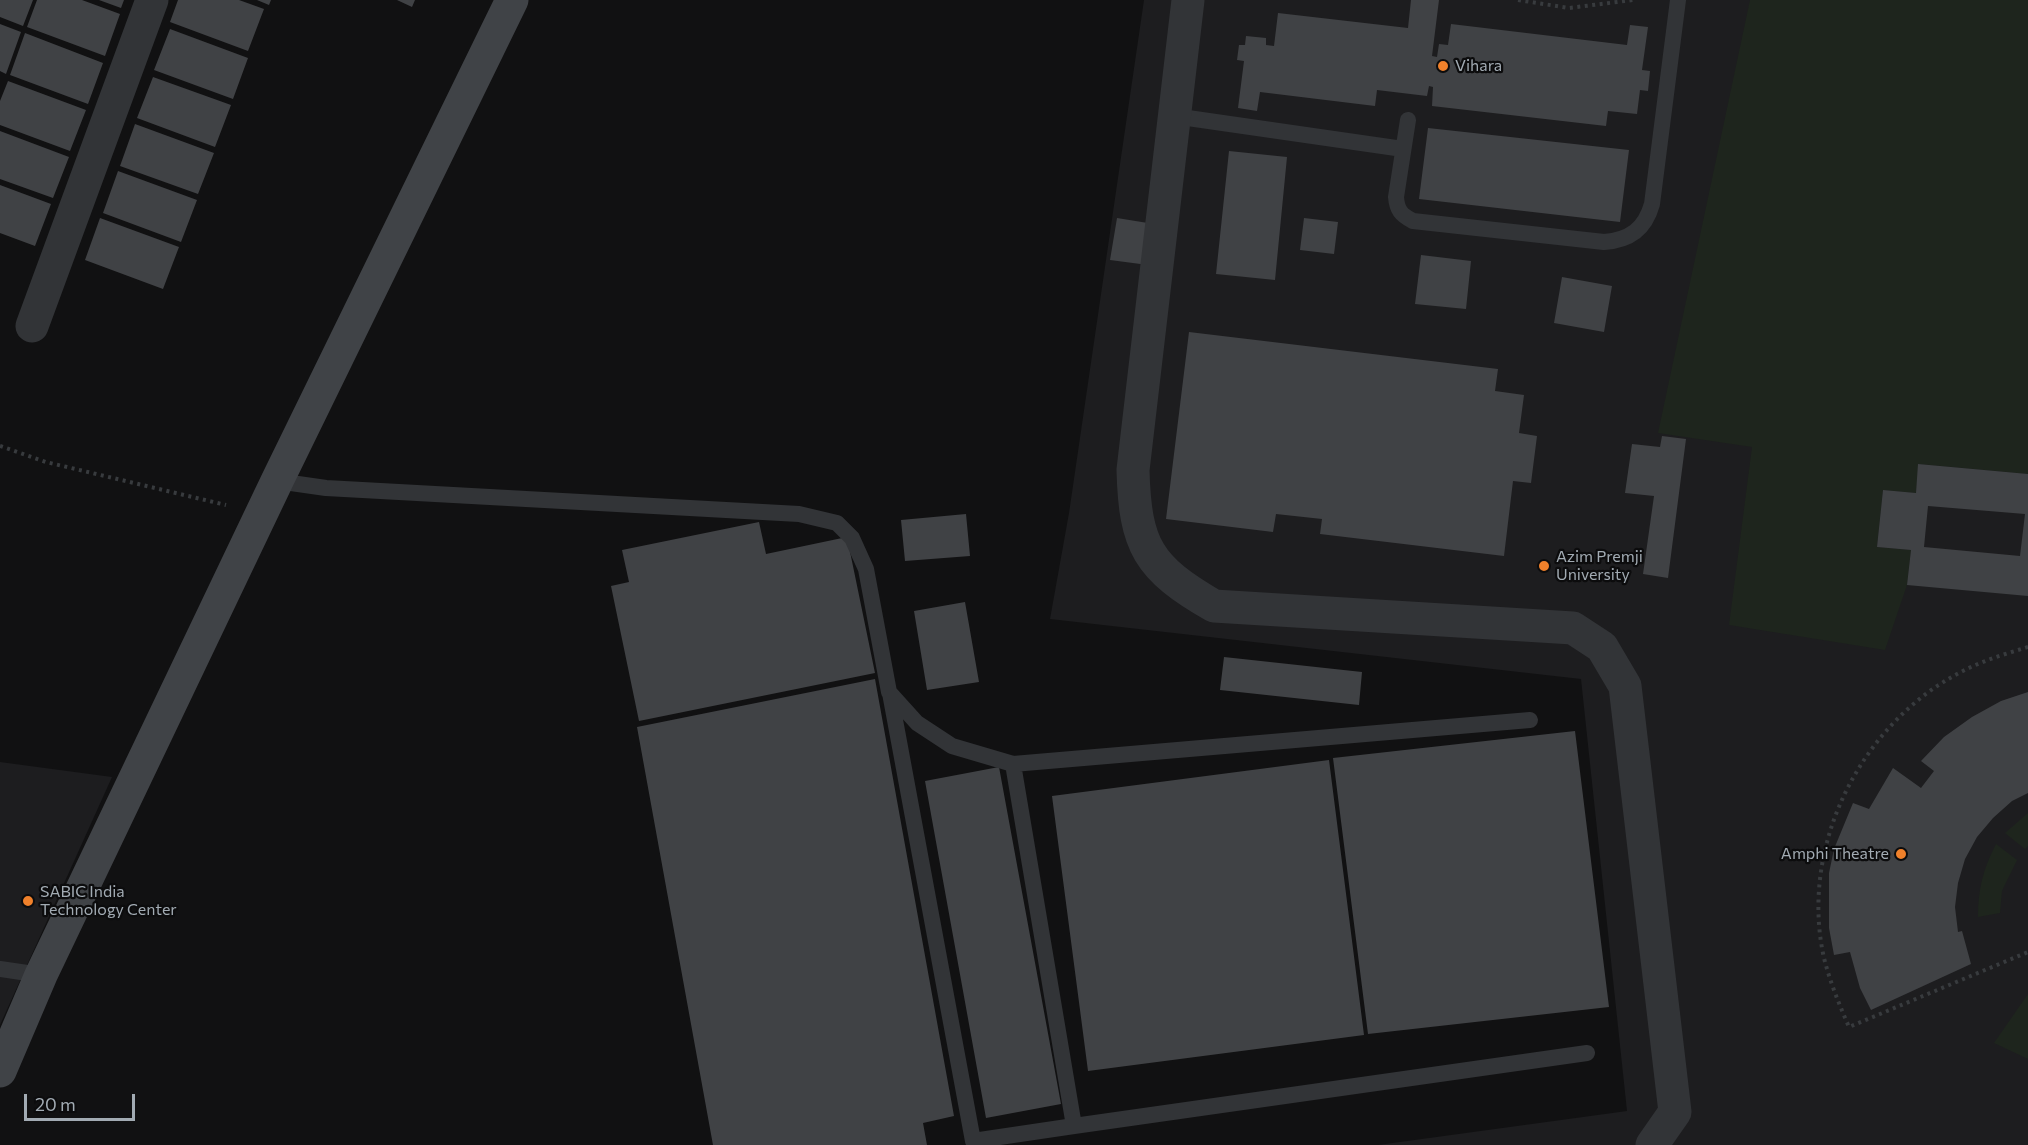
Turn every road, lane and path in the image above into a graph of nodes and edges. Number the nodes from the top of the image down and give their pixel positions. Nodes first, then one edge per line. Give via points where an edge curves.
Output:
1 (152, 0) edge
2 (512, 0) edge
3 (1188, 0) edge
4 (1518, 0) edge
5 (1633, 0) edge
6 (1678, 0) edge
7 (1174, 116) junction
8 (1408, 120) dead end
9 (1403, 149) junction
10 (32, 326) dead end
11 (0, 446) edge
12 (277, 481) junction
13 (264, 512) junction
14 (2028, 648) edge
15 (890, 692) junction
16 (1530, 720) dead end
17 (1013, 764) junction
18 (2028, 952) edge
19 (0, 969) edge
20 (41, 975) junction
21 (1587, 1053) dead end
22 (0, 1071) edge
23 (1074, 1126) junction
24 (1660, 1141) edge

1 - 10 street
2 - 12 street
3 - 7 street
4 - 5 path via 1569,8
6 - 9 lane via 1652,204 1641,228 1630,236 1604,242 1413,220 1397,208
7 - 9 lane
7 - 24 street via 1133,470 1134,514 1142,538 1158,565 1180,586 1214,606 1573,628 1602,647 1625,686 1675,1112
8 - 9 lane
11 - 13 path via 46,462
12 - 13 street
12 - 15 lane via 326,488 799,513 837,523 852,538 866,569
13 - 20 street
14 - 18 path via 1993,658 1943,683 1899,717 1874,745 1853,776 1826,845 1819,920 1828,974 1848,1027
15 - 17 lane via 917,723 952,746
15 - 23 lane via 973,1141
16 - 17 lane
17 - 23 lane
19 - 20 lane
20 - 22 street
21 - 23 lane

